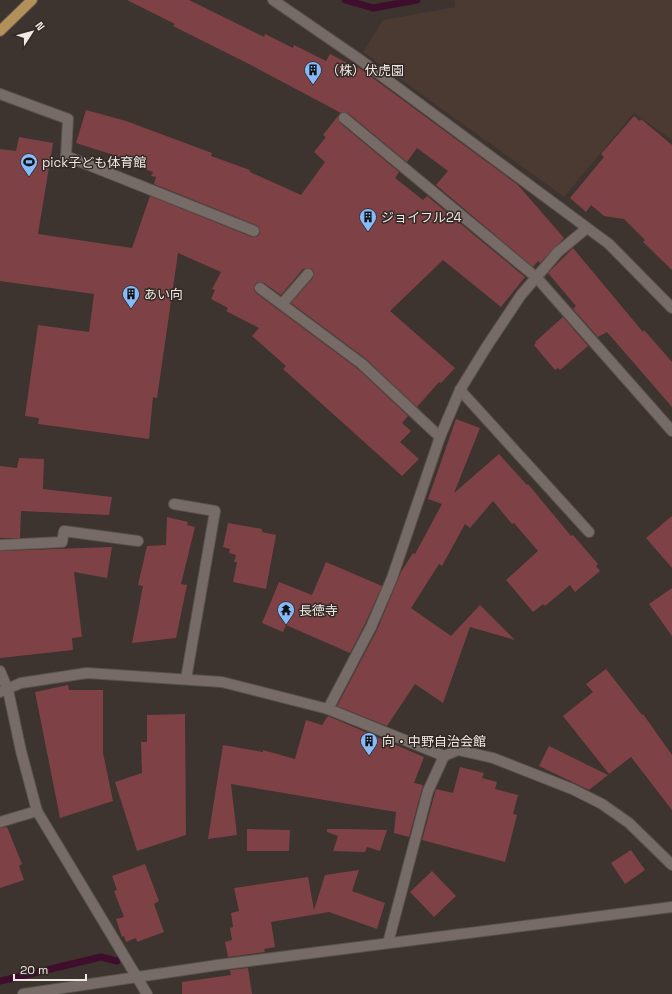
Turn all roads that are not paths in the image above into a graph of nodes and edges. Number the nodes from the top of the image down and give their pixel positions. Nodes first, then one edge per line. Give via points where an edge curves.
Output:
1 (32, 0) edge
2 (273, 0) edge
3 (0, 31) edge
4 (0, 94) edge
5 (344, 118) dead end
6 (587, 228) junction
7 (254, 232) dead end
8 (308, 274) dead end
9 (537, 278) junction
10 (260, 288) dead end
11 (282, 304) junction
12 (672, 308) edge
13 (460, 390) junction
14 (672, 432) edge
15 (440, 437) junction
16 (174, 504) dead end
17 (589, 532) dead end
18 (138, 541) dead end
19 (0, 546) edge
20 (0, 671) edge
21 (186, 679) junction
22 (4, 691) edge
23 (328, 709) junction
24 (444, 756) junction
25 (37, 811) junction
26 (0, 822) edge
27 (672, 865) edge
28 (672, 906) edge
29 (388, 943) junction
30 (136, 976) junction
31 (23, 994) edge
32 (147, 994) edge

1 - 3 main road
2 - 6 street via 359,59
4 - 7 street via 68,119 66,156
5 - 9 street
6 - 9 street via 558,252
6 - 12 street via 609,244
8 - 11 street
9 - 13 street via 521,295
9 - 14 street
10 - 11 street
11 - 15 street via 362,364
13 - 15 street
13 - 17 street
15 - 23 street via 392,578 371,627
16 - 21 street via 215,511
18 - 19 street via 64,531 62,542
20 - 22 street
21 - 22 street via 87,673 21,683
21 - 23 street via 222,682
22 - 25 street
23 - 24 street
24 - 27 street via 458,750 493,758 572,789 602,804 629,823
24 - 29 street via 428,791
25 - 26 street
25 - 30 street
28 - 29 street
29 - 30 street
30 - 31 street
30 - 32 street

